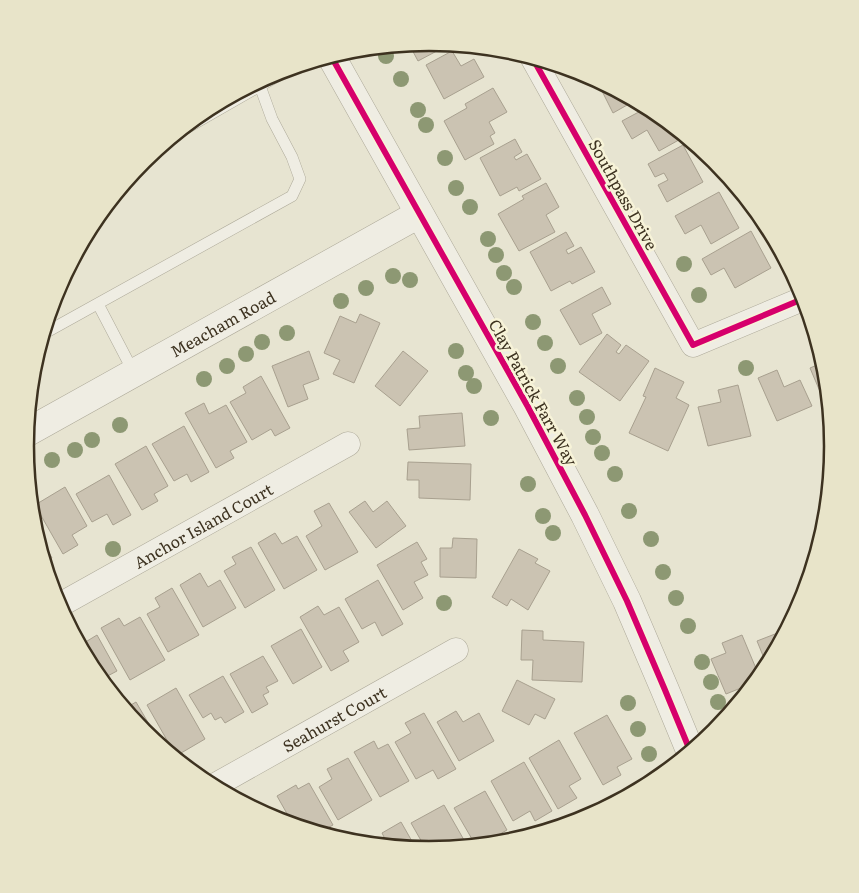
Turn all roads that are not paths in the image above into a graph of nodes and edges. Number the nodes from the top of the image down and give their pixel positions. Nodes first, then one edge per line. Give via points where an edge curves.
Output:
1 (334, 62) edge
2 (537, 66) edge
3 (261, 89) edge
4 (419, 214) junction
5 (797, 301) edge
6 (98, 304) junction
7 (52, 329) edge
8 (134, 373) junction
9 (35, 429) edge
10 (348, 444) dead end
11 (66, 602) edge
12 (456, 650) dead end
13 (688, 746) edge
14 (220, 782) edge

1 - 4 street, Clay Patrick Farr Way
2 - 5 street, Southpass Drive via 693,345
3 - 6 lane via 300,179 292,196
4 - 8 street, Meacham Road
4 - 13 street, Clay Patrick Farr Way via 585,515 627,601
6 - 7 lane
6 - 8 lane
8 - 9 street, Meacham Road
10 - 11 street, Anchor Island Court
12 - 14 street, Seahurst Court

